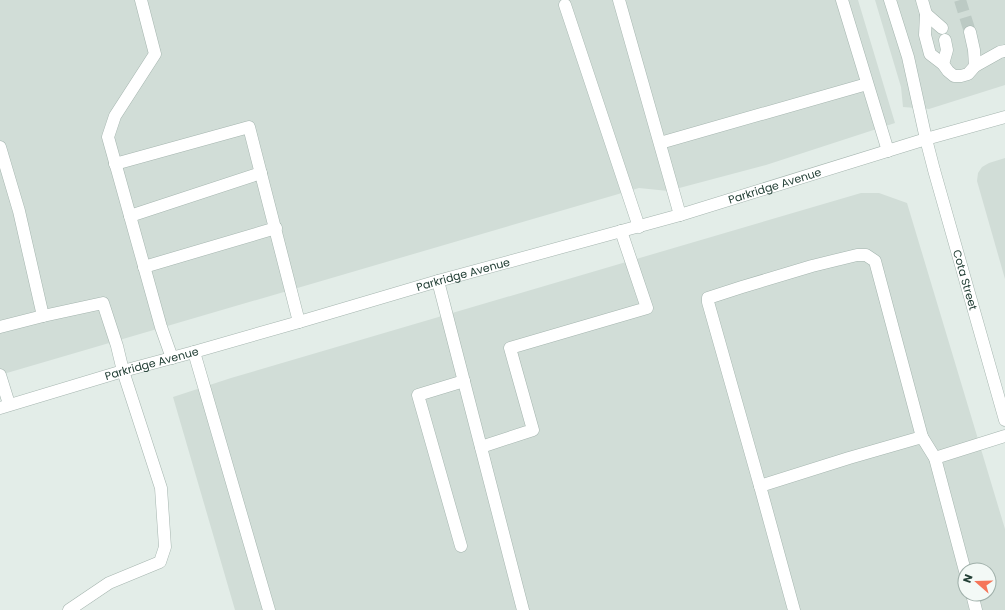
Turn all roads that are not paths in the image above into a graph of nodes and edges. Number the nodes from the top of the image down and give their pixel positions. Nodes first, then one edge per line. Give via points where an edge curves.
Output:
1 (141, 0) edge
2 (619, 0) edge
3 (842, 0) edge
4 (890, 0) edge
5 (922, 0) edge
6 (565, 5) dead end
7 (926, 14) junction
8 (970, 32) tunnel mouth
9 (1005, 51) edge
10 (943, 64) junction
11 (974, 66) junction
12 (867, 84) junction
13 (1005, 117) edge
14 (926, 139) junction
15 (660, 144) junction
16 (0, 147) edge
17 (888, 151) junction
18 (115, 164) junction
19 (261, 173) junction
20 (680, 215) junction
21 (130, 216) junction
22 (639, 227) junction
23 (276, 228) junction
24 (621, 231) junction
25 (144, 267) junction
26 (438, 280) junction
27 (43, 316) junction
28 (299, 322) junction
29 (0, 328) edge
30 (194, 352) junction
31 (172, 358) junction
32 (123, 371) junction
33 (0, 375) edge
34 (464, 381) junction
35 (4, 406) edge
36 (1005, 420) edge
37 (1005, 436) edge
38 (922, 437) junction
39 (481, 447) junction
40 (935, 458) junction
41 (760, 486) junction
42 (462, 546) dead end
43 (963, 562) edge
44 (69, 610) edge
45 (269, 610) edge
46 (524, 610) edge
47 (794, 610) edge

1 - 18 street via 155,54 115,116 108,137
2 - 15 street
3 - 12 street
4 - 14 street, Cota Street via 908,57
5 - 7 street
6 - 22 street
7 - 10 street via 925,35 930,54
7 - 10 street via 943,34 947,50
8 - 11 street
9 - 11 street
10 - 11 street via 954,76 968,74
12 - 15 street
12 - 17 street
13 - 14 street, Parkridge Avenue
14 - 17 street, Parkridge Avenue
14 - 36 street, Cota Street
15 - 20 street
16 - 27 street via 19,211
17 - 20 street, Parkridge Avenue
18 - 19 street via 249,127
18 - 21 street
19 - 21 street
19 - 23 street
20 - 22 street, Parkridge Avenue
21 - 25 street
22 - 24 street, Parkridge Avenue
23 - 25 street
23 - 28 street
24 - 26 street, Parkridge Avenue
24 - 39 street via 647,308 510,348 533,430
25 - 31 street
26 - 28 street, Parkridge Avenue
26 - 34 street
27 - 29 street
27 - 32 street via 103,302
28 - 30 street, Parkridge Avenue
30 - 31 street, Parkridge Avenue
30 - 45 street
31 - 32 street, Parkridge Avenue
32 - 35 street, Parkridge Avenue
32 - 44 street via 161,488 165,547 160,562 109,583
33 - 35 street
34 - 39 street
34 - 42 street via 418,395
37 - 40 street
38 - 40 street
38 - 41 street
38 - 41 street via 875,261 866,255 857,254 749,285 708,298 708,302
39 - 46 street
40 - 43 street
41 - 47 street

